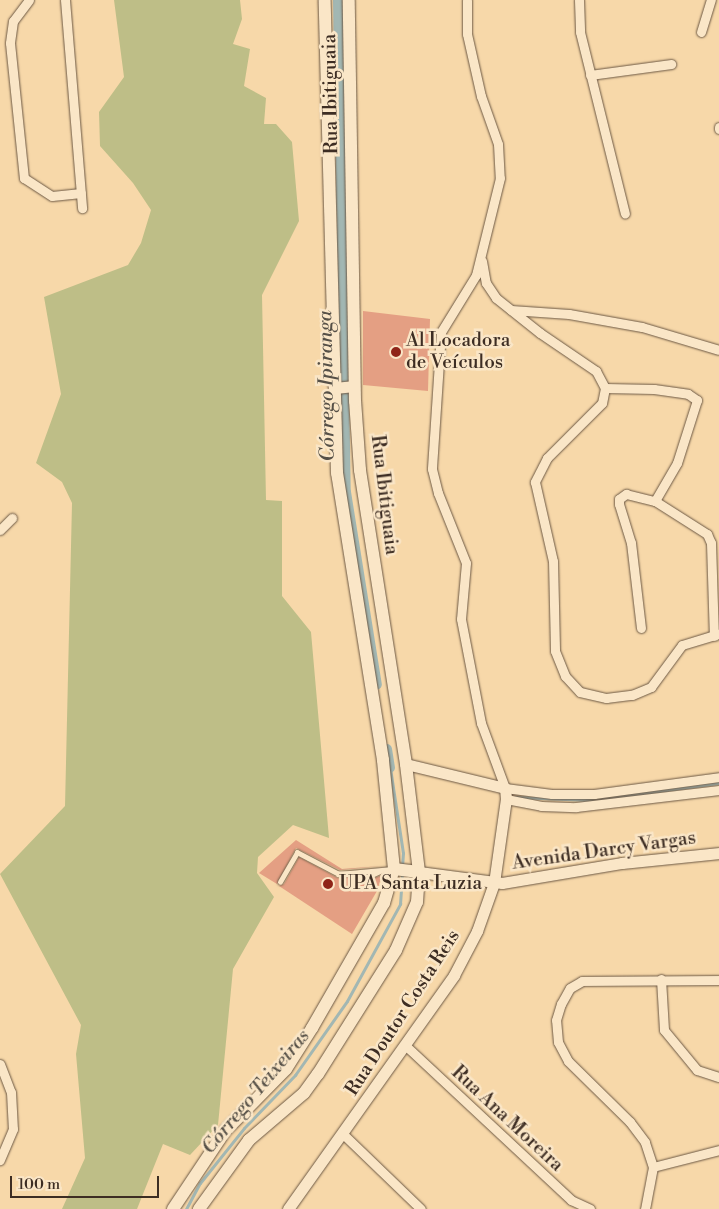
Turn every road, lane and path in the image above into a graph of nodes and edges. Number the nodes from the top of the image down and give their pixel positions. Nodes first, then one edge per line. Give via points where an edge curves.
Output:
1 (29, 0) edge
2 (65, 0) edge
3 (325, 0) edge
4 (349, 0) edge
5 (468, 0) edge
6 (579, 0) edge
7 (711, 0) edge
8 (701, 32) dead end
9 (671, 64) dead end
10 (590, 75) junction
11 (81, 193) junction
12 (82, 208) dead end
13 (625, 214) dead end
14 (482, 258) junction
15 (511, 310) junction
16 (719, 350) edge
17 (353, 386) junction
18 (337, 388) junction
19 (605, 388) junction
20 (655, 501) junction
21 (12, 518) dead end
22 (0, 530) edge
23 (641, 628) dead end
24 (716, 635) edge
25 (406, 764) junction
26 (719, 778) edge
27 (719, 790) edge
28 (505, 794) junction
29 (719, 853) edge
30 (391, 870) junction
31 (415, 871) junction
32 (363, 879) dead end
33 (280, 882) dead end
34 (494, 883) junction
35 (661, 979) junction
36 (719, 980) edge
37 (406, 1046) junction
38 (0, 1064) edge
39 (719, 1077) edge
40 (343, 1134) junction
41 (719, 1150) edge
42 (0, 1160) edge
43 (653, 1167) junction
44 (173, 1209) edge
45 (198, 1209) edge
46 (288, 1209) edge
47 (420, 1209) edge
48 (590, 1209) edge
49 (645, 1209) edge

1 - 11 street via 13,21 10,43 24,178 52,196
2 - 11 street
3 - 18 main road, Rua Ibitiguaia
4 - 17 main road, Rua Ibitiguaia
5 - 14 street via 468,34 481,96 498,144 499,169
6 - 10 street via 580,32
7 - 8 street
9 - 10 street
10 - 13 street
11 - 12 street
14 - 15 street via 486,283
14 - 28 street via 476,276 441,332 432,470 466,563 461,619 476,709
15 - 16 street via 587,317 642,328
15 - 19 street via 596,371
17 - 18 street
17 - 25 main road, Rua Ibitiguaia via 364,509
18 - 30 main road, Rua Ibitiguaia via 337,473 383,760
19 - 20 street via 654,389 688,394 697,400 677,463
19 - 24 street via 602,403 547,458 534,482 553,561 555,651 565,676 580,692 606,698 632,695 651,687 682,645
20 - 23 street via 626,494 620,499 631,543
20 - 24 street via 707,534 711,543
21 - 22 street
25 - 28 street
25 - 31 main road, Rua Ibitiguaia
26 - 28 street via 594,794
27 - 28 street via 576,807 541,806
28 - 34 street, Rua Doutor Costa Reis
29 - 34 street, Avenida Darcy Vargas via 622,863
30 - 31 main road
30 - 32 lane
30 - 33 lane via 339,874 297,852
30 - 44 main road via 384,903 302,1044 270,1088 225,1132
31 - 34 street, Avenida Darcy Vargas
31 - 45 main road, Rua Ibitiguaia via 415,911 363,1006 304,1092 249,1140
34 - 37 street, Rua Doutor Costa Reis via 478,931 454,975
35 - 36 street
35 - 39 street via 664,1030 697,1070
35 - 43 street via 582,981 570,988 556,1020 558,1042 568,1061 630,1122 645,1142
37 - 40 street, Rua Doutor Costa Reis
37 - 48 street, Rua Ana Moreira via 571,1200
38 - 42 street via 11,1092 13,1129
40 - 46 street, Rua Doutor Costa Reis
40 - 47 street
41 - 43 street
43 - 49 street

